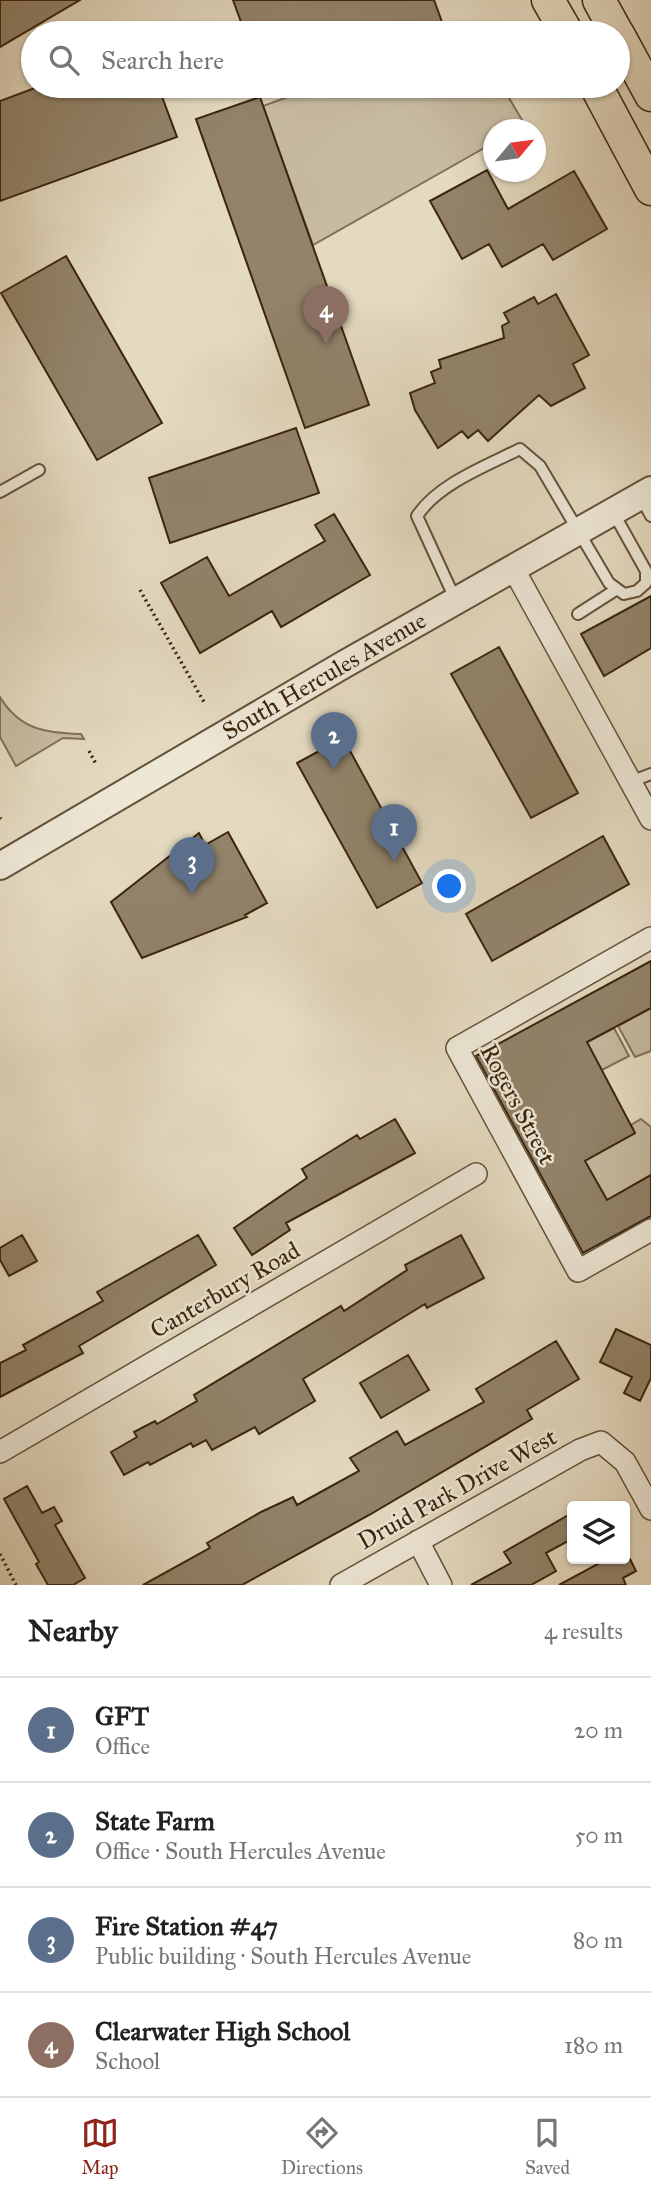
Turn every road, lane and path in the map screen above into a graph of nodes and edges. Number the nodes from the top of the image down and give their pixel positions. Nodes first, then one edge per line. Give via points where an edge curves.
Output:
1 (548, 0) edge
2 (604, 2) edge
3 (560, 21) edge
4 (612, 21) edge
5 (630, 52) edge
6 (647, 76) edge
7 (605, 98) edge
8 (641, 148) edge
9 (651, 189) edge
10 (39, 470) dead end
11 (0, 492) edge
12 (647, 501) edge
13 (613, 512) junction
14 (579, 531) junction
15 (513, 568) junction
16 (617, 589) junction
17 (140, 590) dead end
18 (456, 601) junction
19 (578, 614) dead end
20 (204, 702) dead end
21 (89, 751) dead end
22 (96, 764) dead end
23 (651, 774) edge
24 (630, 782) junction
25 (651, 819) edge
26 (0, 866) edge
27 (651, 938) edge
28 (476, 1174) dead end
29 (651, 1230) edge
30 (0, 1452) edge
31 (651, 1508) edge
32 (418, 1541) junction
33 (0, 1554) edge
34 (16, 1585) edge
35 (341, 1585) edge
36 (441, 1585) edge

1 - 3 main road
2 - 4 main road
5 - 6 main road
7 - 8 main road
8 - 9 main road
10 - 11 lane
12 - 13 street, South Hercules Avenue
13 - 14 street, South Hercules Avenue
13 - 16 lane via 646,571 646,583 637,591 624,594
14 - 15 street, South Hercules Avenue
14 - 16 lane
14 - 18 lane via 540,467 520,449 488,465 427,501 417,516
15 - 18 street, South Hercules Avenue
15 - 24 street
16 - 19 lane
17 - 20 path
18 - 26 street, South Hercules Avenue
21 - 22 path
23 - 24 lane
24 - 25 street
27 - 29 street, Rogers Street via 457,1048 578,1270
28 - 30 street, Canterbury Road
31 - 32 street, Druid Park Drive West via 625,1462 601,1442
32 - 35 street, Druid Park Drive West
32 - 36 street
33 - 34 path

